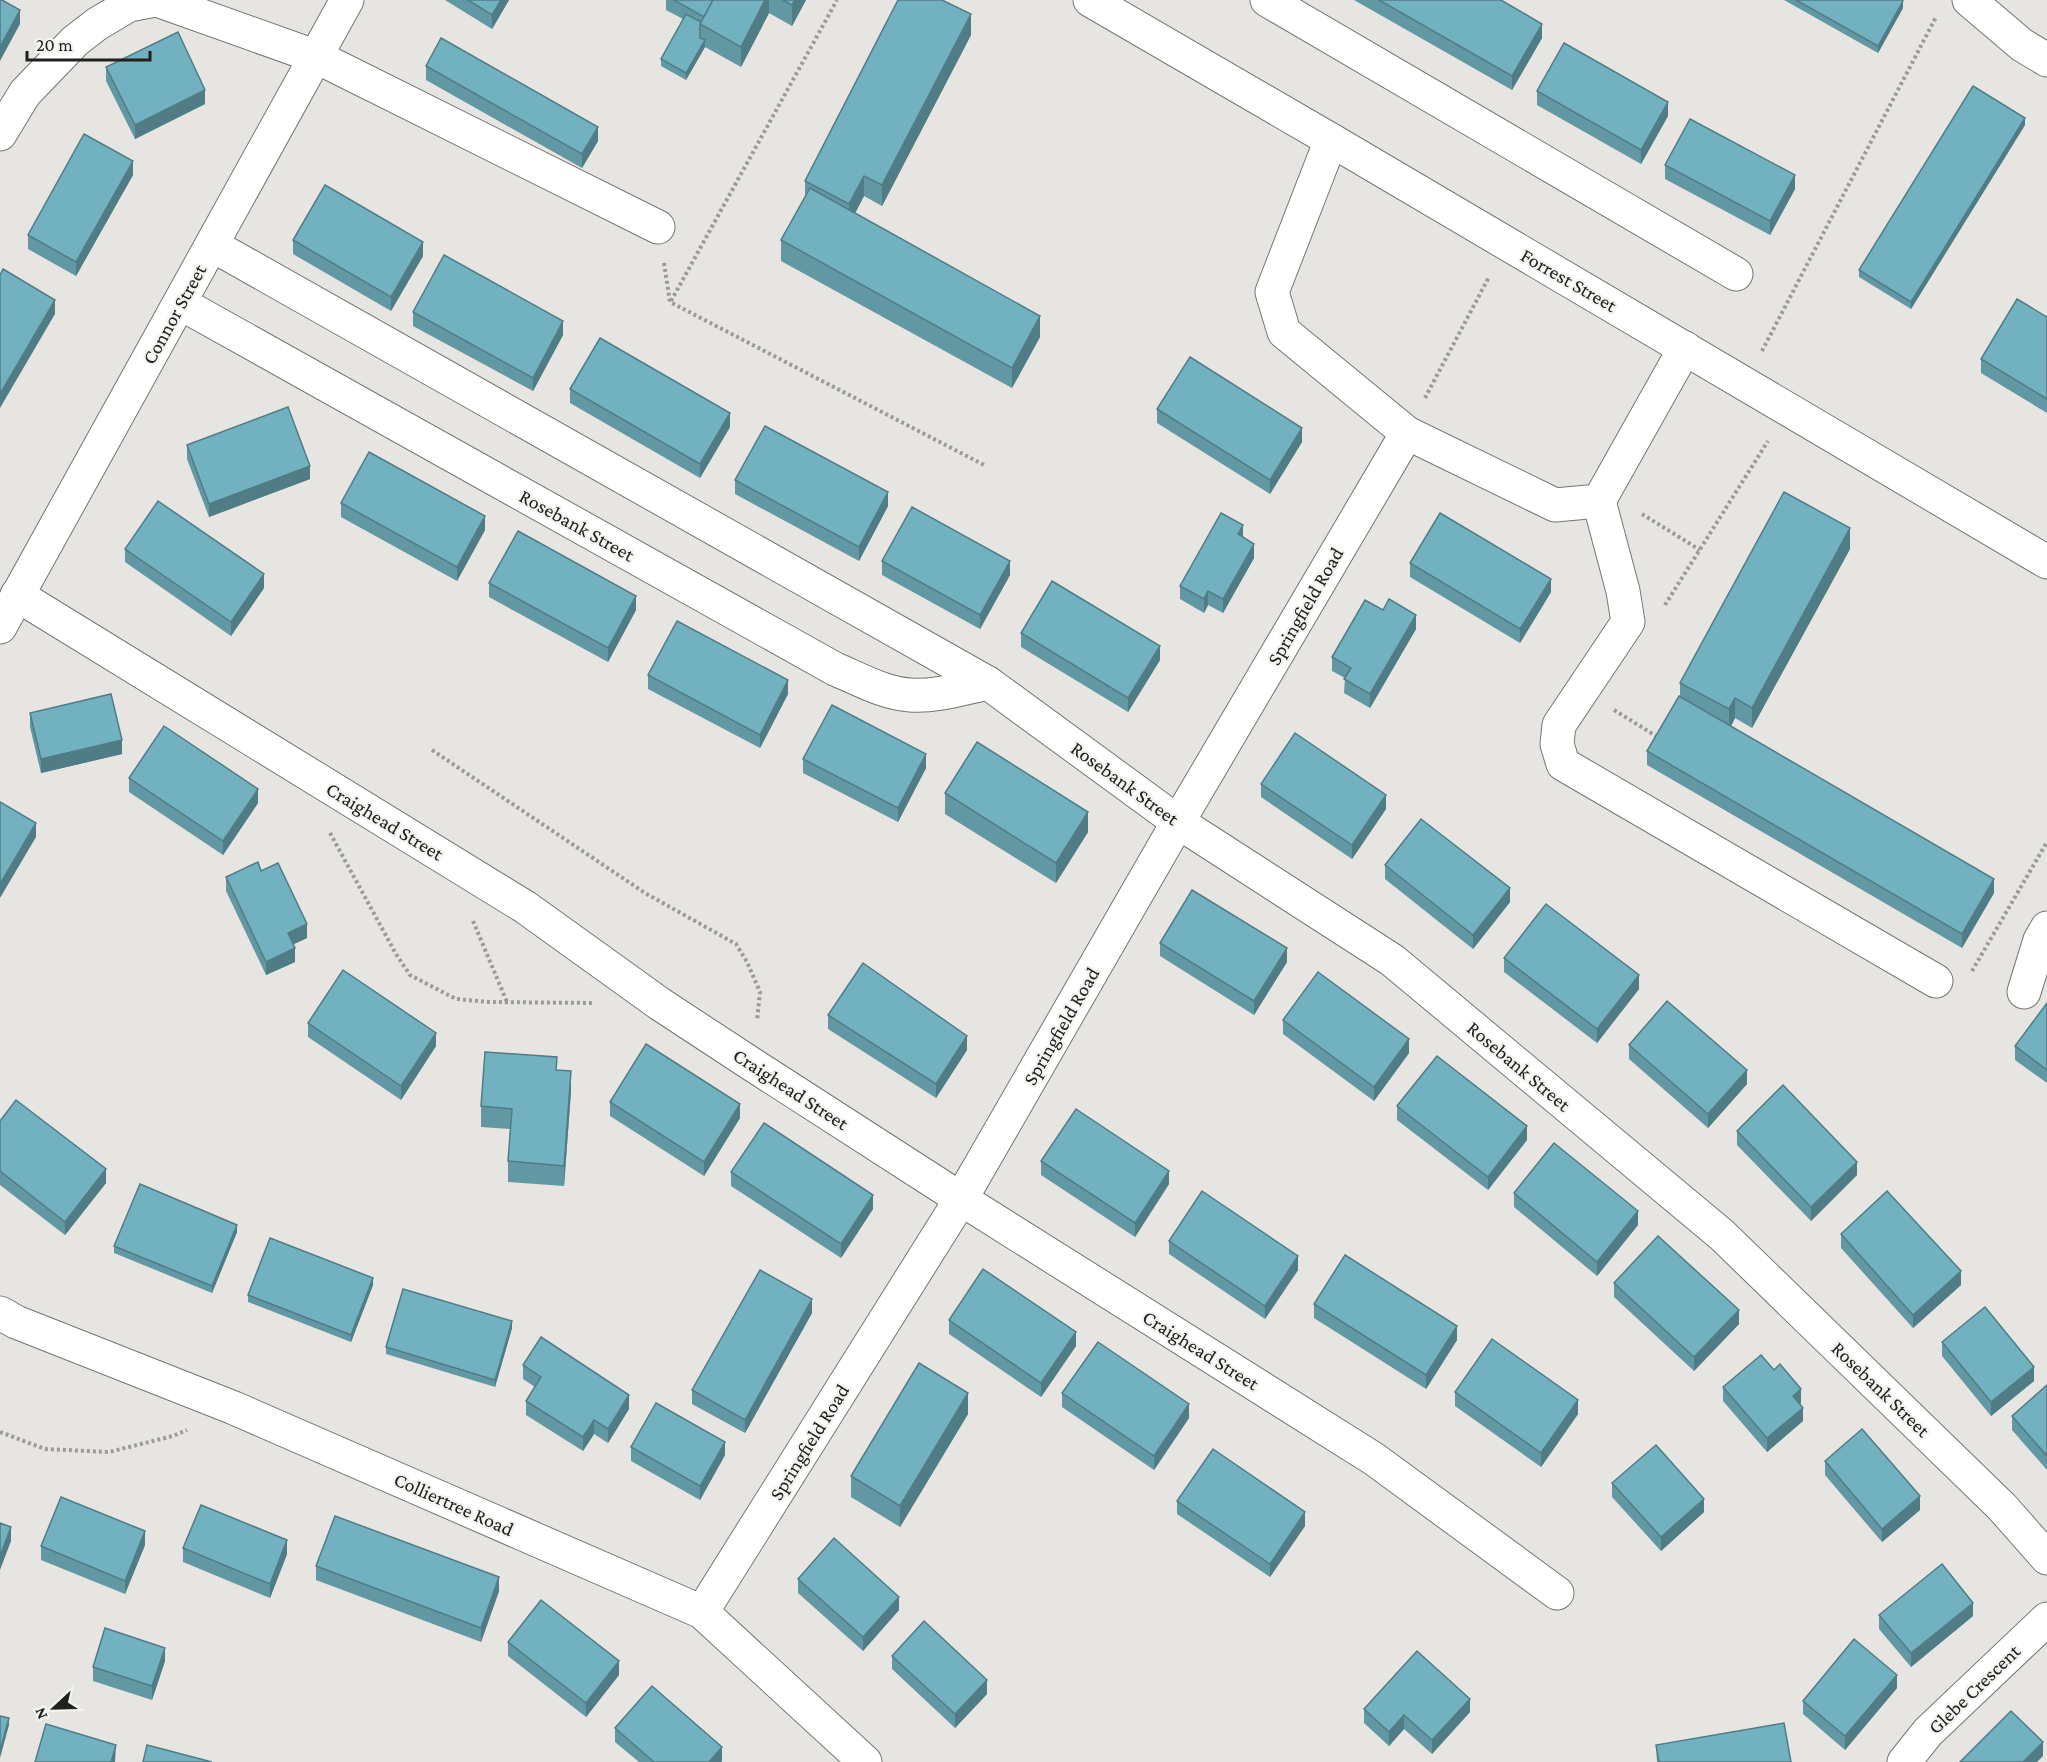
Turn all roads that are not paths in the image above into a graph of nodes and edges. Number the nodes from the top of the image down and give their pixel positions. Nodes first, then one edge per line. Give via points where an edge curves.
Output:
1 (156, 0) edge
2 (347, 0) edge
3 (1090, 0) edge
4 (1267, 0) edge
5 (1954, 5) edge
6 (317, 57) junction
7 (2047, 60) edge
8 (0, 134) edge
9 (1331, 140) junction
10 (658, 227) road end
11 (212, 245) junction
12 (1736, 274) dead end
13 (180, 303) junction
14 (1685, 348) junction
15 (1407, 433) junction
16 (1599, 501) junction
17 (2047, 562) edge
18 (17, 596) junction
19 (0, 627) edge
20 (988, 683) junction
21 (1178, 822) junction
22 (2047, 928) edge
23 (1936, 981) road end
24 (2024, 992) dead end
25 (961, 1199) junction
26 (0, 1313) edge
27 (2047, 1558) edge
28 (1557, 1593) dead end
29 (702, 1612) junction
30 (2047, 1619) edge
31 (865, 1762) edge
32 (1905, 1762) edge

1 - 6 street
1 - 8 street via 129,5 75,41 25,93
2 - 6 street, Connor Street
3 - 9 street, Forrest Street
4 - 12 street
5 - 7 street
6 - 10 street
6 - 11 street, Connor Street
9 - 14 street, Forrest Street
9 - 15 street via 1272,292 1284,332
11 - 13 street, Connor Street
11 - 20 street, Rosebank Street
13 - 18 street, Connor Street
13 - 20 street, Rosebank Street via 835,669 883,690 910,695
14 - 16 street
14 - 17 street, Forrest Street
15 - 16 street via 1555,505
15 - 21 street, Springfield Road
16 - 23 street via 1628,622 1560,725 1557,744 1563,764
18 - 19 street, Connor Street
18 - 25 street, Craighead Street via 525,907 660,1004
20 - 21 street, Rosebank Street
21 - 25 street, Springfield Road
21 - 27 street, Rosebank Street via 1392,960 1722,1235 2002,1507
22 - 24 street
25 - 28 street, Craighead Street via 1374,1459
25 - 29 street, Springfield Road
26 - 29 street, Colliertree Road via 234,1408
29 - 31 street, Colliertree Road
30 - 32 street, Glebe Crescent via 1928,1732

